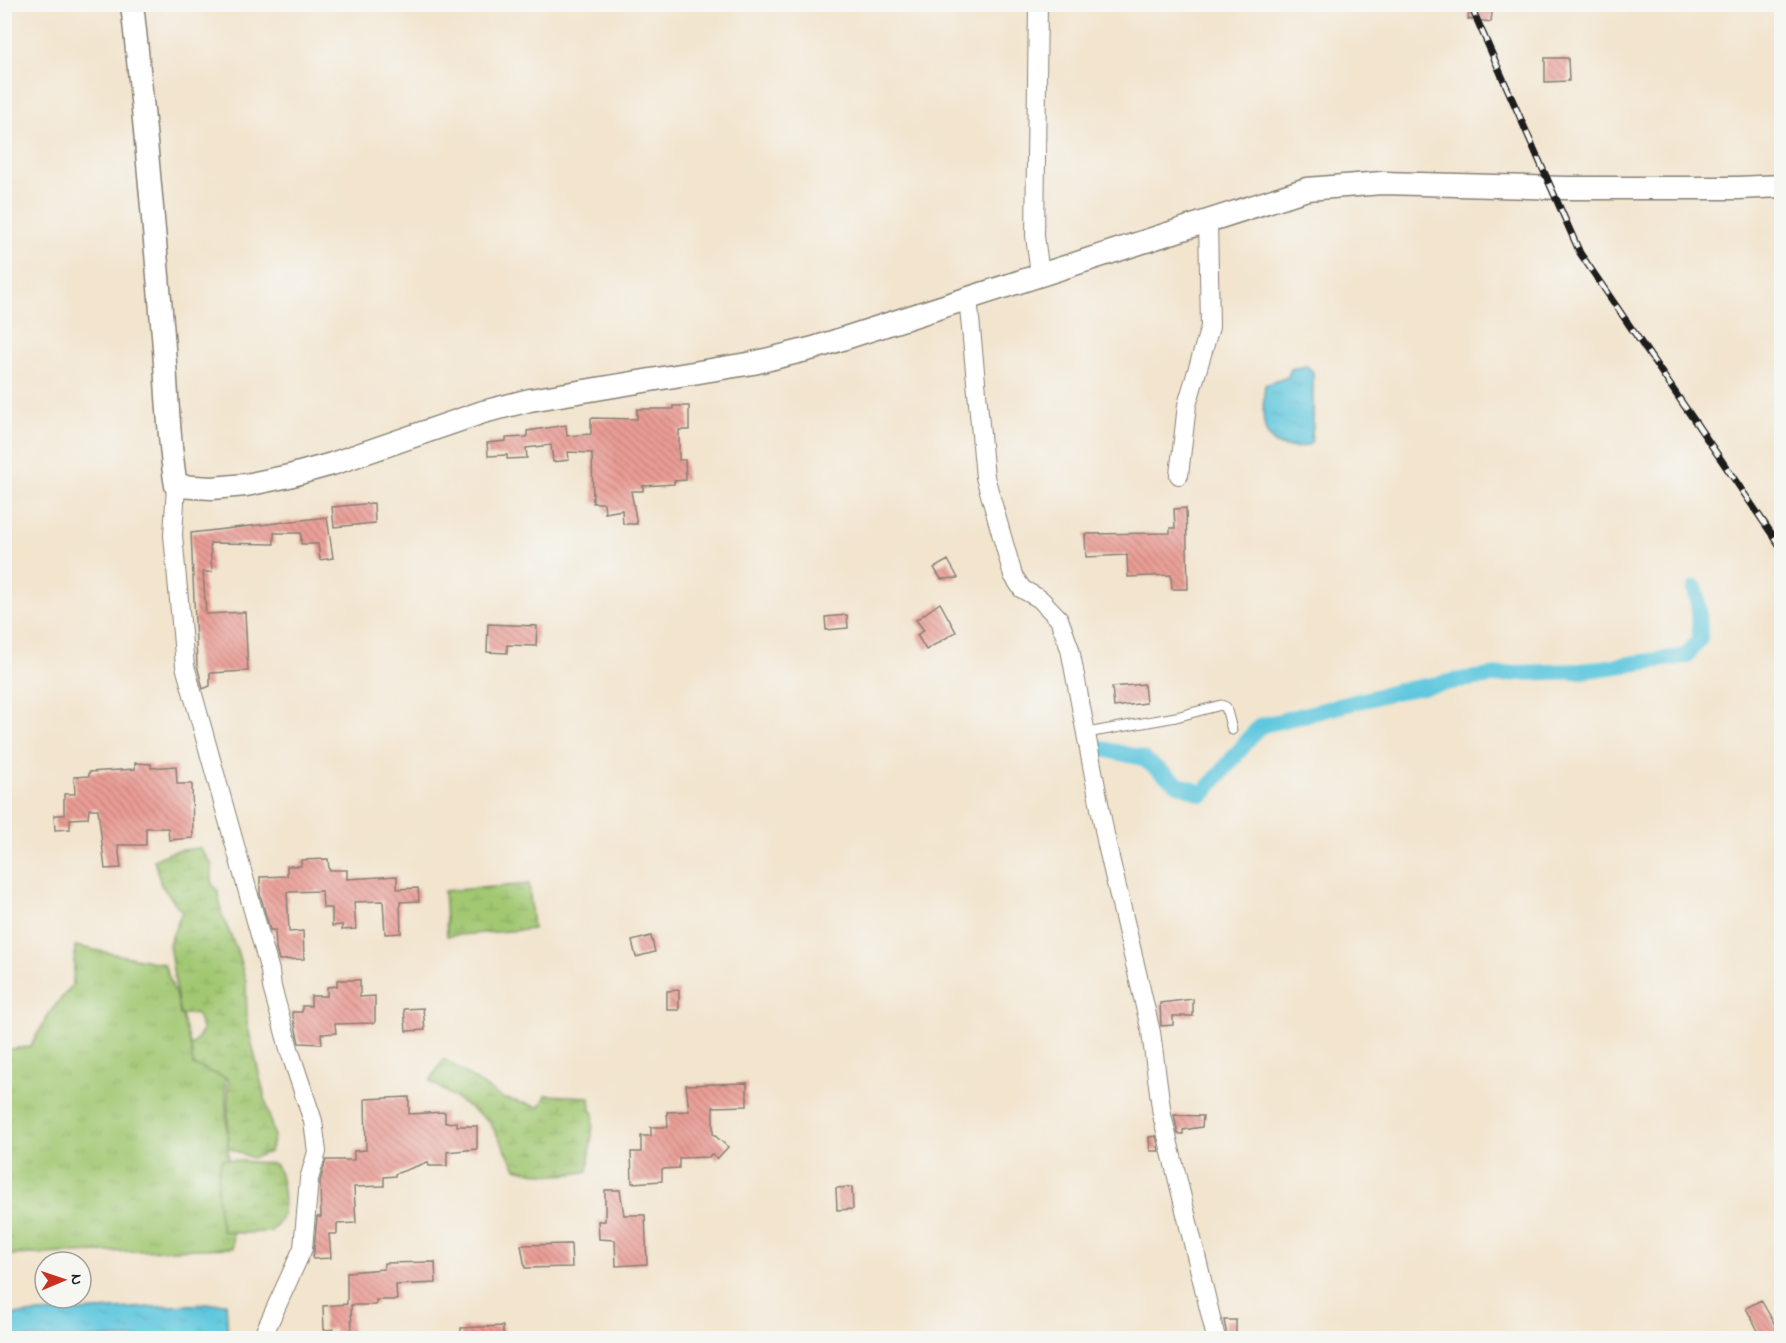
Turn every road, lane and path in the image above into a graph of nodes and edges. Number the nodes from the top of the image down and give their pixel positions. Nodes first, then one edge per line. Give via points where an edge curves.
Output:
1 (132, 4) edge
2 (1038, 4) edge
3 (1782, 186) edge
4 (1208, 220) junction
5 (1040, 274) junction
6 (969, 297) junction
7 (1179, 475) dead end
8 (176, 486) junction
9 (1232, 729) dead end
10 (1088, 741) junction
11 (262, 1338) edge
12 (1216, 1338) edge

1 - 8 street via 147,135 169,446
2 - 5 street via 1035,236
3 - 4 street via 1566,188 1382,183 1307,189
4 - 5 street
4 - 7 street via 1210,327 1187,405
5 - 6 street
6 - 8 street via 814,348 753,363 530,400 483,412 289,476 246,485
6 - 10 street via 985,477 1013,575 1022,590 1040,599 1059,619 1070,649
8 - 11 street via 173,535 185,666 276,1004 314,1121 317,1152 309,1179 303,1248
9 - 10 lane via 1226,707 1221,705
10 - 12 street via 1107,845 1151,1032 1162,1115

